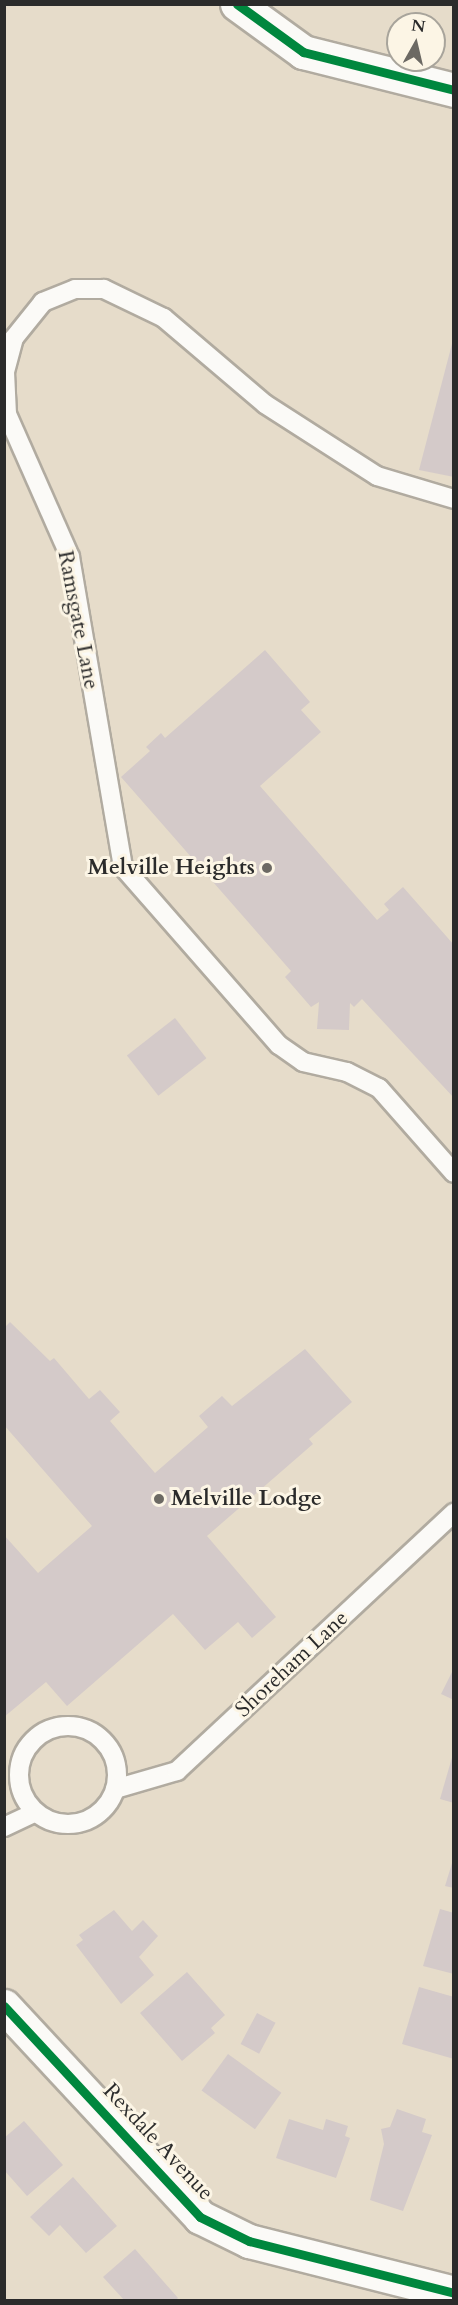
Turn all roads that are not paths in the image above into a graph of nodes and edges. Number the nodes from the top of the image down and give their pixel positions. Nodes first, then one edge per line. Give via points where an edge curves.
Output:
1 (237, 4) edge
2 (453, 90) edge
3 (453, 499) edge
4 (453, 1173) edge
5 (453, 1513) edge
6 (115, 1789) junction
7 (36, 1812) junction
8 (4, 1827) edge
9 (4, 2006) edge
10 (453, 2293) edge

1 - 2 street via 303,52
3 - 4 lane, Ramsgate Lane via 377,476 265,404 164,318 104,289 75,289 43,302 14,338 5,372 7,414 70,557 123,867 279,1045 303,1062 347,1072 380,1088
5 - 6 lane, Shoreham Lane via 177,1771
6 - 7 lane via 107,1804 80,1822 64,1824
6 - 7 lane via 113,1756 104,1742 91,1732 59,1726 32,1742 19,1769 25,1800
7 - 8 lane
9 - 10 street, Rexdale Avenue via 200,2217 249,2241

